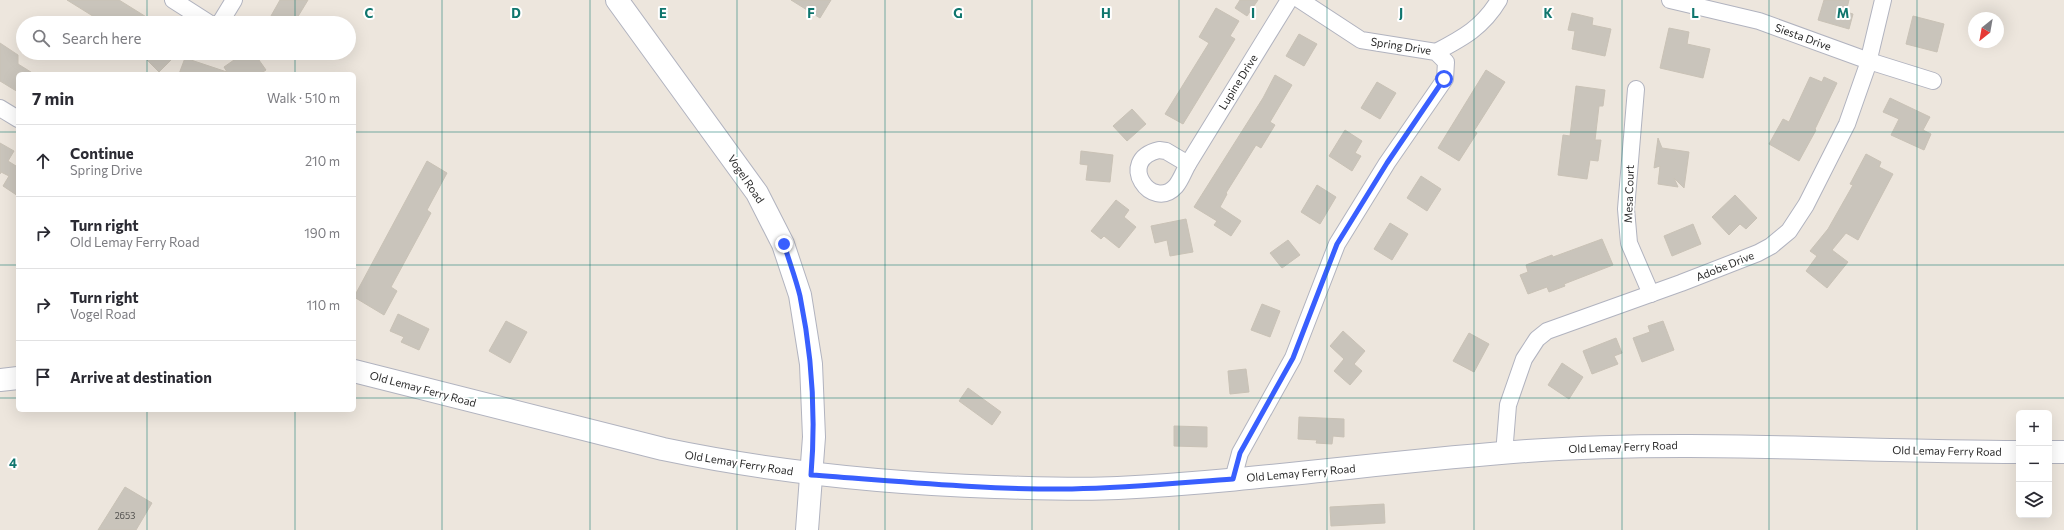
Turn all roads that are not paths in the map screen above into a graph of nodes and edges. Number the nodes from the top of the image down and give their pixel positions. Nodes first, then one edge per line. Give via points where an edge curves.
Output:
1 (173, 0) edge
2 (234, 0) edge
3 (617, 0) edge
4 (1289, 0) edge
5 (1300, 0) edge
6 (1499, 0) edge
7 (1670, 0) edge
8 (1883, 0) edge
9 (198, 16) edge
10 (224, 16) edge
11 (1436, 52) junction
12 (1869, 61) junction
13 (1934, 81) dead end
14 (1636, 89) dead end
15 (0, 108) edge
16 (16, 118) edge
17 (1188, 164) dead end
18 (1651, 294) junction
19 (356, 371) edge
20 (16, 378) edge
21 (0, 380) edge
22 (2016, 452) edge
23 (2052, 452) edge
24 (2064, 452) edge
25 (1504, 454) junction
26 (811, 475) junction
27 (1233, 479) junction
28 (807, 530) edge

1 - 9 street
2 - 10 street
3 - 26 main road, Vogel Road via 757,193 784,244 800,295 811,364 814,437
4 - 17 street, Lupine Drive
5 - 11 street, Spring Drive via 1361,40
6 - 11 street via 1491,14 1467,36
7 - 12 street, Siesta Drive via 1759,21
8 - 12 street, Adobe Drive
11 - 27 street, Spring Drive via 1446,62 1444,79 1387,163 1337,244 1293,358 1240,453
12 - 13 street, Siesta Drive
12 - 18 street, Adobe Drive via 1847,124 1806,205 1789,232 1758,253
14 - 18 street, Mesa Court via 1626,220 1629,242
15 - 16 street
18 - 25 street, Adobe Drive via 1547,331 1537,339 1524,358 1508,405
19 - 26 main road, Old Lemay Ferry Road via 663,449
20 - 21 main road
22 - 25 main road, Old Lemay Ferry Road via 1677,445
23 - 24 main road
25 - 27 main road, Old Lemay Ferry Road
26 - 27 main road, Old Lemay Ferry Road via 940,485 1070,489
26 - 28 main road, Vogel Road

